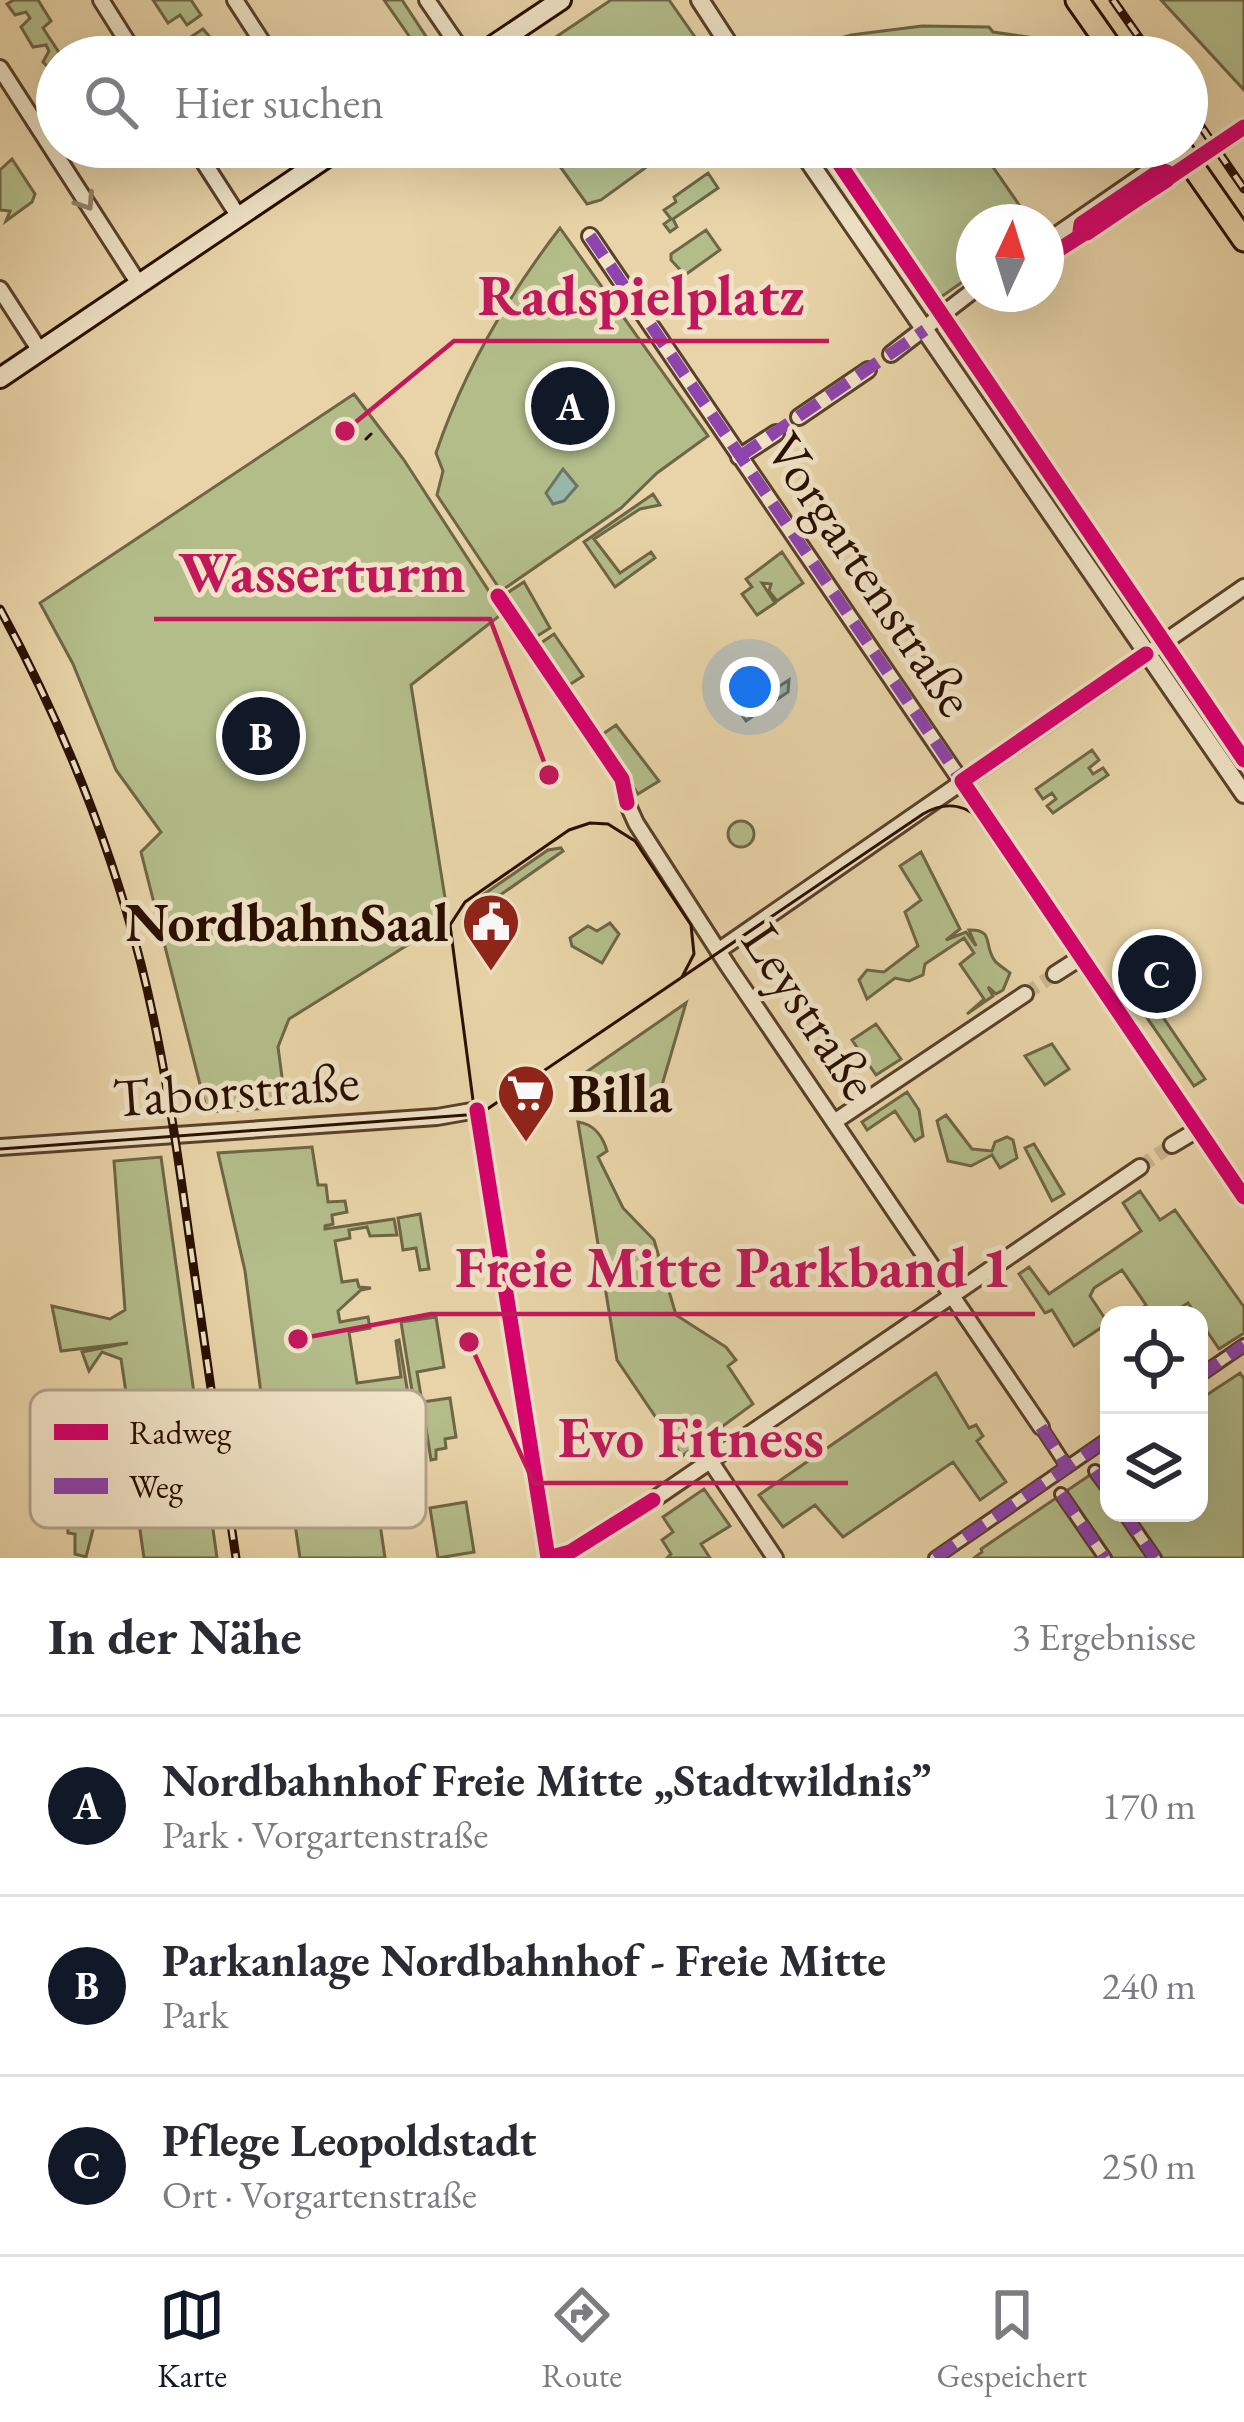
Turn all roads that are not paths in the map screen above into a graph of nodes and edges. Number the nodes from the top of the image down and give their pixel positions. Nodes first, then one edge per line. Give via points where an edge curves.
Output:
1 (101, 0) edge
2 (235, 0) edge
3 (427, 0) edge
4 (561, 0) edge
5 (700, 0) edge
6 (1078, 0) edge
7 (124, 36) edge
8 (258, 36) edge
9 (452, 36) edge
10 (507, 36) edge
11 (723, 36) edge
12 (1103, 36) edge
13 (0, 68) edge
14 (36, 124) edge
15 (65, 168) edge
16 (207, 168) edge
17 (308, 168) edge
18 (813, 168) edge
19 (1151, 168) edge
20 (1194, 168) edge
21 (238, 217) junction
22 (1064, 229) edge
23 (590, 236) dead end
24 (1244, 240) edge
25 (140, 284) junction
26 (0, 290) edge
27 (956, 302) edge
28 (925, 330) junction
29 (40, 351) junction
30 (891, 354) dead end
31 (868, 370) dead end
32 (1, 378) edge
33 (799, 417) dead end
34 (776, 433) dead end
35 (740, 458) junction
36 (1244, 587) edge
37 (1146, 653) junction
38 (962, 781) junction
39 (1244, 794) edge
40 (627, 803) dead end
41 (718, 951) junction
42 (1081, 958) junction
43 (1055, 974) tunnel mouth
44 (1025, 994) tunnel mouth
45 (834, 1122) junction
46 (1197, 1130) junction
47 (1172, 1145) tunnel mouth
48 (0, 1147) edge
49 (1141, 1167) tunnel mouth
50 (1244, 1197) edge
51 (951, 1296) junction
52 (1244, 1345) edge
53 (1208, 1370) edge
54 (1041, 1427) joint
55 (1100, 1444) edge
56 (711, 1462) junction
57 (1067, 1467) junction
58 (1096, 1471) dead end
59 (1100, 1477) edge
60 (1061, 1494) dead end
61 (653, 1500) dead end
62 (1130, 1522) edge
63 (548, 1558) edge
64 (775, 1558) edge
65 (935, 1558) edge
66 (1105, 1558) edge
67 (1155, 1558) edge

1 - 7 street
2 - 8 street
3 - 9 street
4 - 10 main road
5 - 11 street
6 - 12 main road
13 -> 14 street
15 -> 25 street
16 - 21 street
17 - 21 main road
18 - 28 street
19 - 22 street
20 - 24 main road
21 - 25 main road
23 - 35 street, Vorgartenstraße
25 - 29 main road
26 - 29 street
27 - 28 street
28 - 30 street
28 - 37 street
29 - 32 main road
31 - 33 street
34 - 35 street
35 - 38 street, Vorgartenstraße
36 - 37 street
37 - 38 street
37 - 39 street
38 - 41 street
38 - 42 street, Vorgartenstraße
40 - 41 street, Leystraße
41 - 45 street, Leystraße
42 - 43 street
42 - 46 street, Vorgartenstraße
44 - 45 street
45 - 51 street, Leystraße
46 - 47 street
46 - 50 street, Vorgartenstraße
48 - 63 street, Taborstraße via 477,1110
49 - 51 street
51 - 54 street, Leystraße
51 - 56 street
52 - 53 street
54 - 57 street, Leystraße
55 - 57 street
56 - 61 street
56 - 64 street
57 - 65 street
58 - 59 street
60 - 66 street
62 - 67 street

